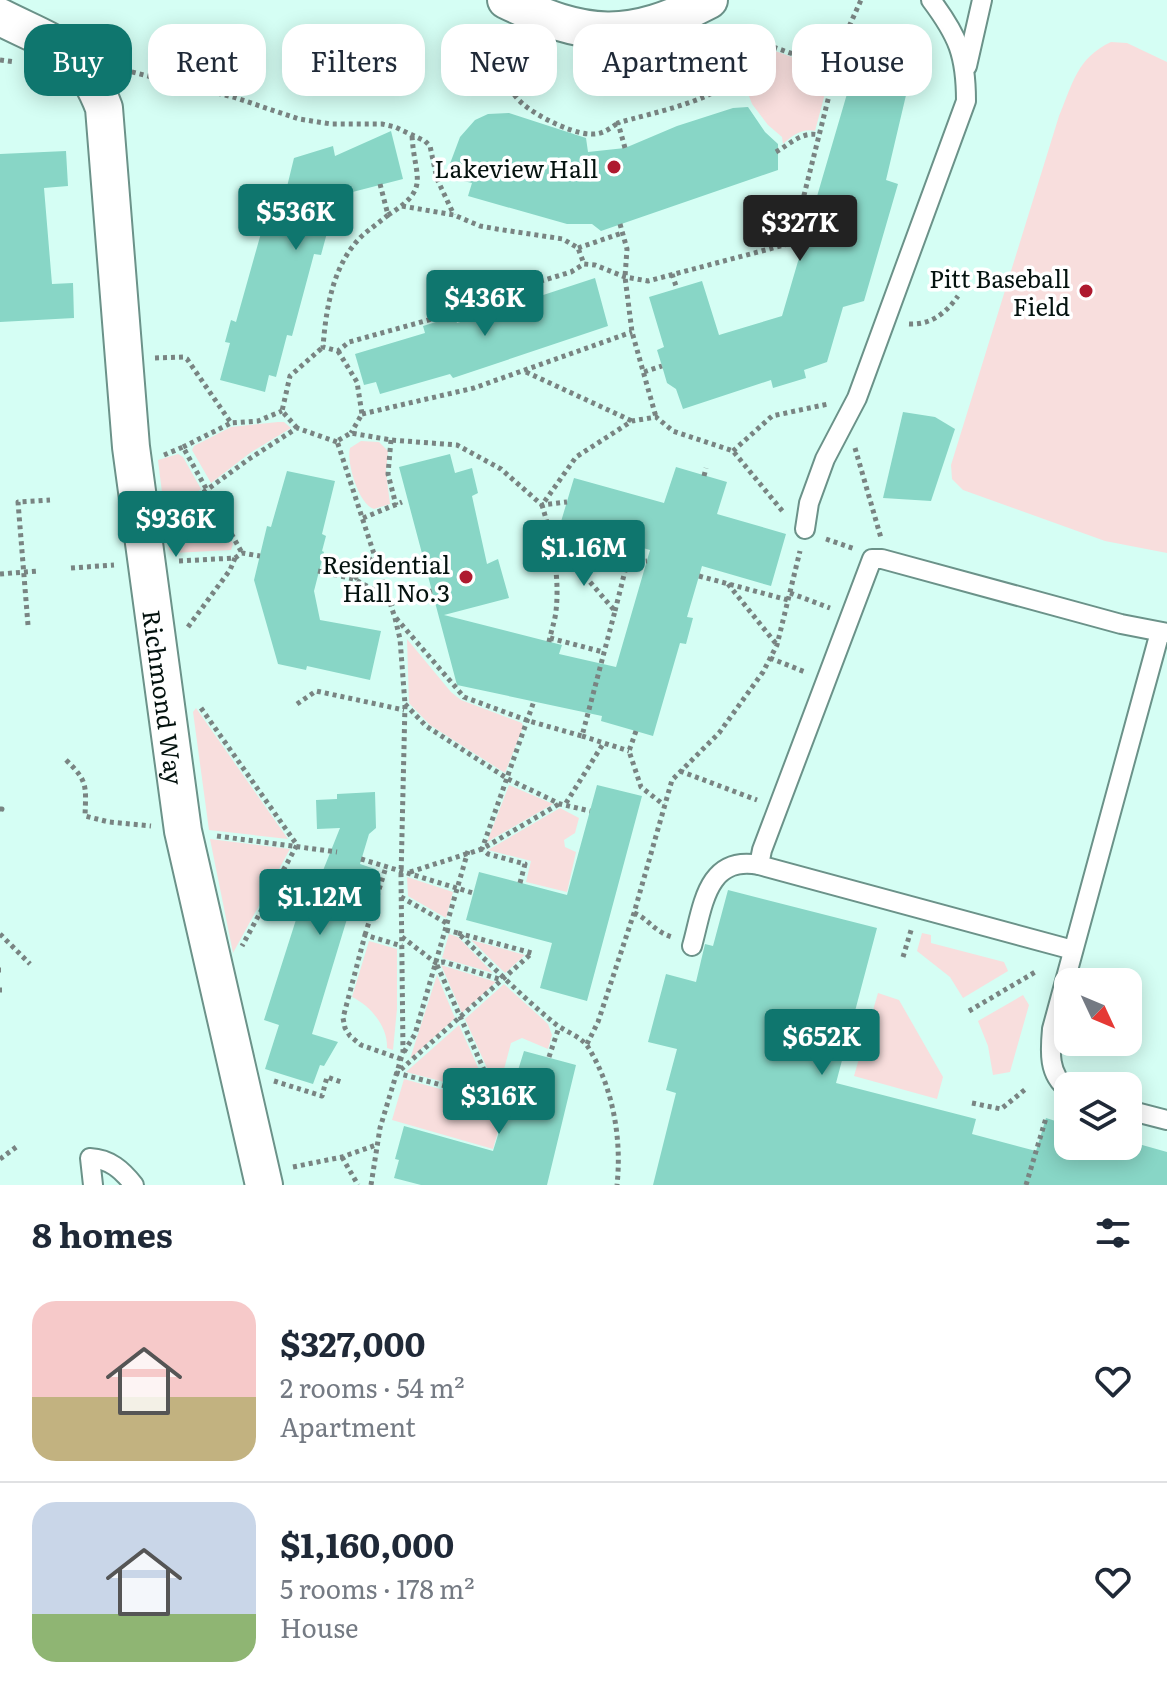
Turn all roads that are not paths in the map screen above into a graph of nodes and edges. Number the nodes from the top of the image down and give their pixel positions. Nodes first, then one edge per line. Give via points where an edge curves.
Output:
1 (506, 0) edge
2 (709, 0) edge
3 (931, 0) edge
4 (982, 0) edge
5 (0, 17) edge
6 (966, 68) junction
7 (805, 529) road end
8 (1164, 632) edge
9 (759, 865) junction
10 (692, 946) dead end
11 (1073, 950) junction
12 (1054, 1073) edge
13 (1142, 1114) edge
14 (1167, 1120) edge
15 (274, 1177) edge
16 (93, 1185) edge
17 (134, 1185) edge

1 - 2 street via 557,23 603,31 656,25
3 - 6 lane via 958,40
4 - 6 lane
5 - 15 street, Richmond Way via 69,51 84,67 104,108 131,447 183,831
6 - 7 lane via 966,101 857,398 825,459
8 - 9 lane via 872,559
8 - 11 lane
9 - 10 lane via 734,864 715,877
9 - 11 lane
11 - 12 lane via 1052,1029
13 - 14 lane
16 - 17 lane via 90,1158 121,1168

